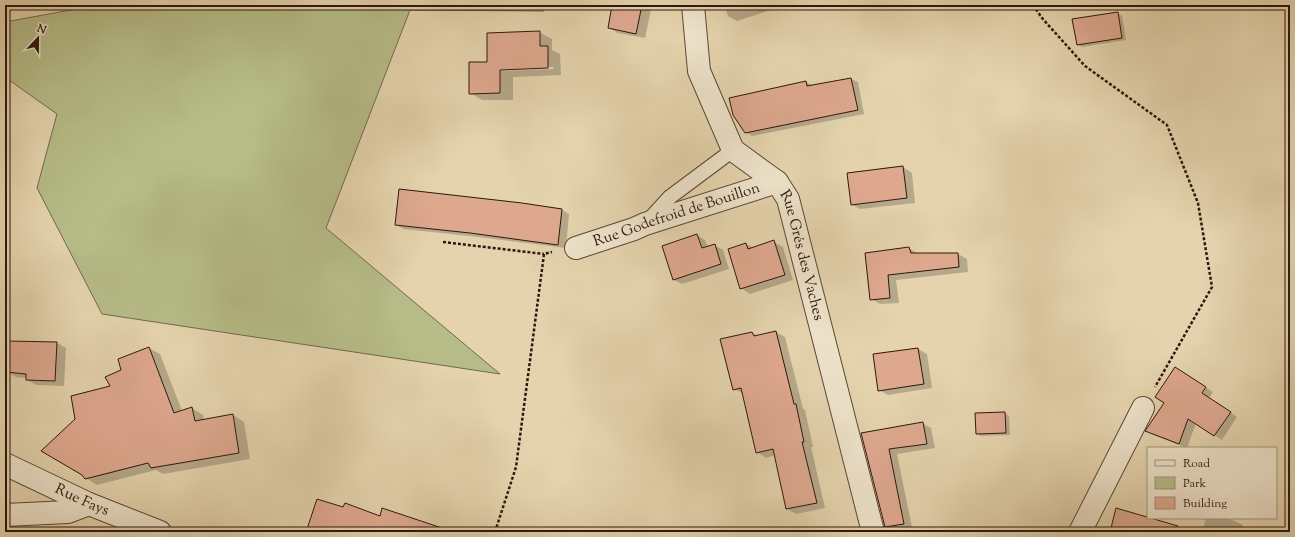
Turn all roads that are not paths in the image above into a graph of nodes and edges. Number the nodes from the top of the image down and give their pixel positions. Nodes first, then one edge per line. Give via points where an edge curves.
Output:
1 (693, 5) edge
2 (733, 150) junction
3 (777, 182) junction
4 (645, 224) junction
5 (576, 248) road end
6 (1143, 408) road end
7 (5, 464) edge
8 (89, 504) junction
9 (5, 515) edge
10 (160, 532) edge
11 (873, 532) edge
12 (1080, 532) edge

1 - 2 street via 699,71
2 - 3 street, Rue Grés des Vaches
2 - 4 lane via 670,197
3 - 4 street, Rue Godefroid de Bouillon
3 - 11 street, Rue Grés des Vaches via 788,199
4 - 5 street, Rue Godefroid de Bouillon
6 - 12 street
7 - 8 street, Rue Fays
8 - 9 street via 68,512
8 - 10 street, Rue Fays

